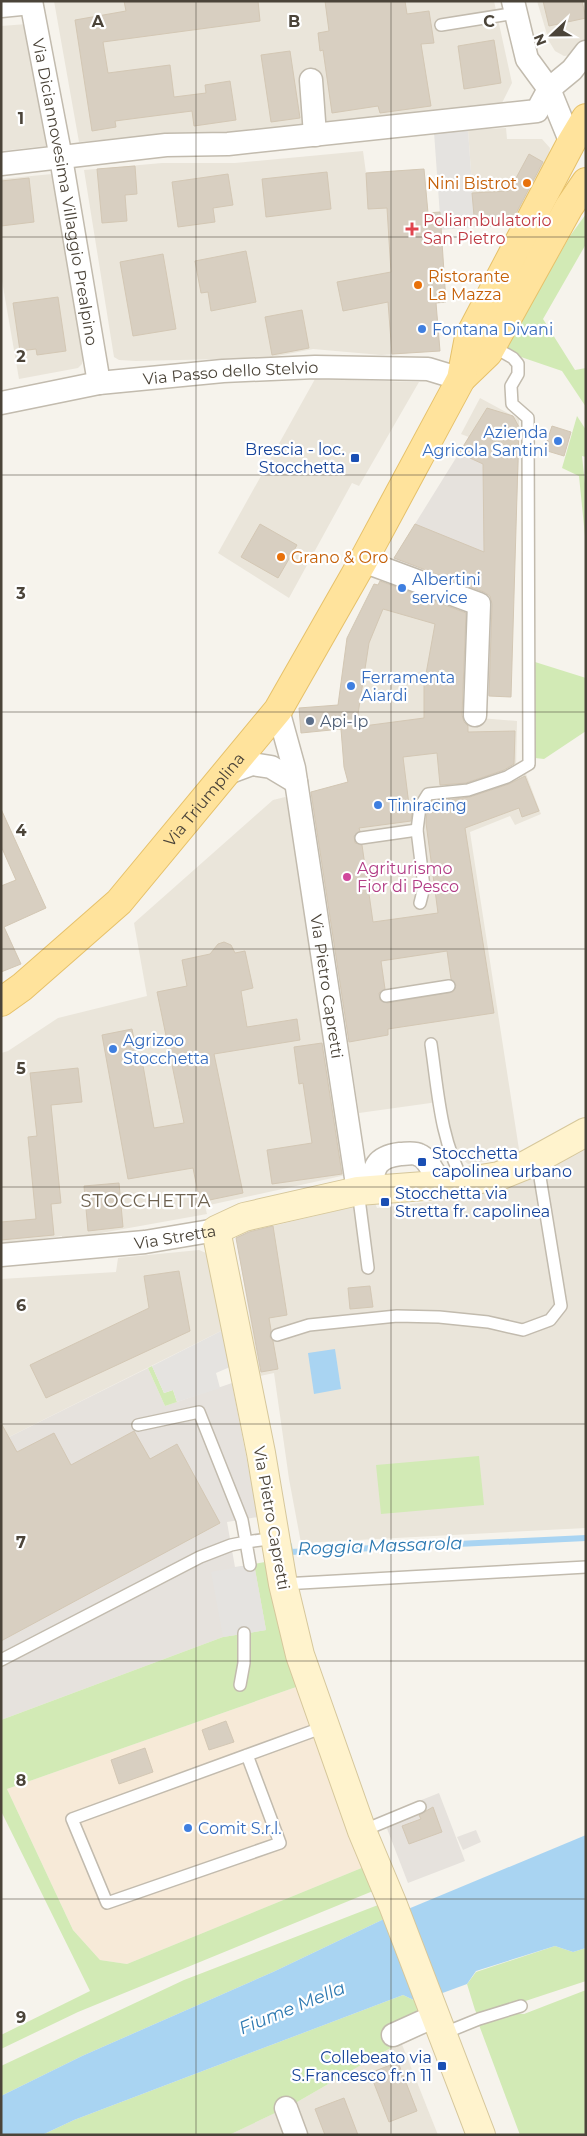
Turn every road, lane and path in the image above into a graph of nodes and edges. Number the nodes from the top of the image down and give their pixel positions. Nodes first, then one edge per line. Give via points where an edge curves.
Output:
1 (31, 2) edge
2 (1, 6) edge
3 (514, 7) edge
4 (441, 25) dead end
5 (586, 52) edge
6 (579, 68) edge
7 (311, 80) dead end
8 (550, 89) junction
9 (586, 118) edge
10 (315, 135) junction
11 (570, 143) junction
12 (61, 158) junction
13 (1, 164) edge
14 (586, 182) edge
15 (492, 346) junction
16 (461, 379) junction
17 (98, 383) junction
18 (1, 403) edge
19 (362, 561) junction
20 (278, 710) junction
21 (476, 715) dead end
22 (225, 774) junction
23 (296, 782) junction
24 (417, 830) junction
25 (361, 838) dead end
26 (420, 904) dead end
27 (450, 986) dead end
28 (386, 996) dead end
29 (1, 1002) edge
30 (431, 1044) dead end
31 (586, 1132) edge
32 (537, 1159) junction
33 (458, 1184) junction
34 (366, 1190) junction
35 (216, 1230) junction
36 (1, 1255) edge
37 (368, 1268) dead end
38 (277, 1335) dead end
39 (138, 1425) dead end
40 (276, 1538) junction
41 (246, 1542) junction
42 (250, 1565) dead end
43 (586, 1567) edge
44 (283, 1584) junction
45 (244, 1633) dead end
46 (1, 1660) edge
47 (240, 1685) dead end
48 (324, 1726) junction
49 (247, 1754) junction
50 (420, 1807) dead end
51 (362, 1831) junction
52 (521, 2006) dead end
53 (436, 2017) junction
54 (393, 2035) dead end
55 (286, 2108) dead end
56 (296, 2135) edge
57 (481, 2135) edge

1 - 2 street
1 - 12 street, Via Diciannovesima Villaggio Prealpino
3 - 4 lane
3 - 8 street via 527,59
5 - 6 street
6 - 8 street
7 - 10 street
8 - 10 street via 537,111
8 - 11 street
9 - 11 main road, Via Triumplina
10 - 12 street via 228,144 166,145
11 - 16 main road, Via Triumplina via 469,337
12 - 13 street
12 - 17 street, Via Diciannovesima Villaggio Prealpino
14 - 15 main road, Via Triumplina
15 - 16 main road, Via Triumplina
15 - 24 lane via 518,364 518,374 510,386 512,404 528,418 529,764 507,777 468,790 428,794 420,807
16 - 17 street, Via Passo dello Stelvio via 428,369 315,367 223,371
16 - 19 main road, Via Triumplina
17 - 18 street, Via Passo dello Stelvio
19 - 20 main road, Via Triumplina
19 - 21 street via 479,604
20 - 22 main road, Via Triumplina
20 - 23 street, Via Pietro Capretti
22 - 23 street via 252,764 271,767
22 - 29 main road, Via Triumplina via 119,902
23 - 34 street, Via Pietro Capretti via 312,846
24 - 25 lane
24 - 26 lane via 424,887
27 - 28 lane
30 - 33 lane via 448,1146
31 - 32 street, Via Stretta
32 - 33 street, Via Stretta via 499,1176
32 - 38 lane via 560,1306 550,1320 523,1330 488,1322 397,1316 309,1325
33 - 34 street, Via Stretta
34 - 35 street, Via Stretta via 244,1217
34 - 37 lane
35 - 36 street, Via Stretta via 145,1242
35 - 40 street, Via Pietro Capretti via 262,1453
39 - 41 lane via 199,1412 242,1520
40 - 41 lane
40 - 44 street, Via Pietro Capretti
41 - 42 lane
41 - 46 lane via 200,1557
43 - 44 lane
44 - 48 street, Via Pietro Capretti via 300,1655
45 - 47 lane
48 - 49 lane
48 - 51 street, Via Pietro Capretti
49 - 49 lane via 280,1842 107,1903 72,1819
50 - 51 lane
51 - 53 street, Via Pietro Capretti
52 - 53 lane via 479,2019
53 - 54 street
53 - 57 street, Via Pietro Capretti
55 - 56 street

